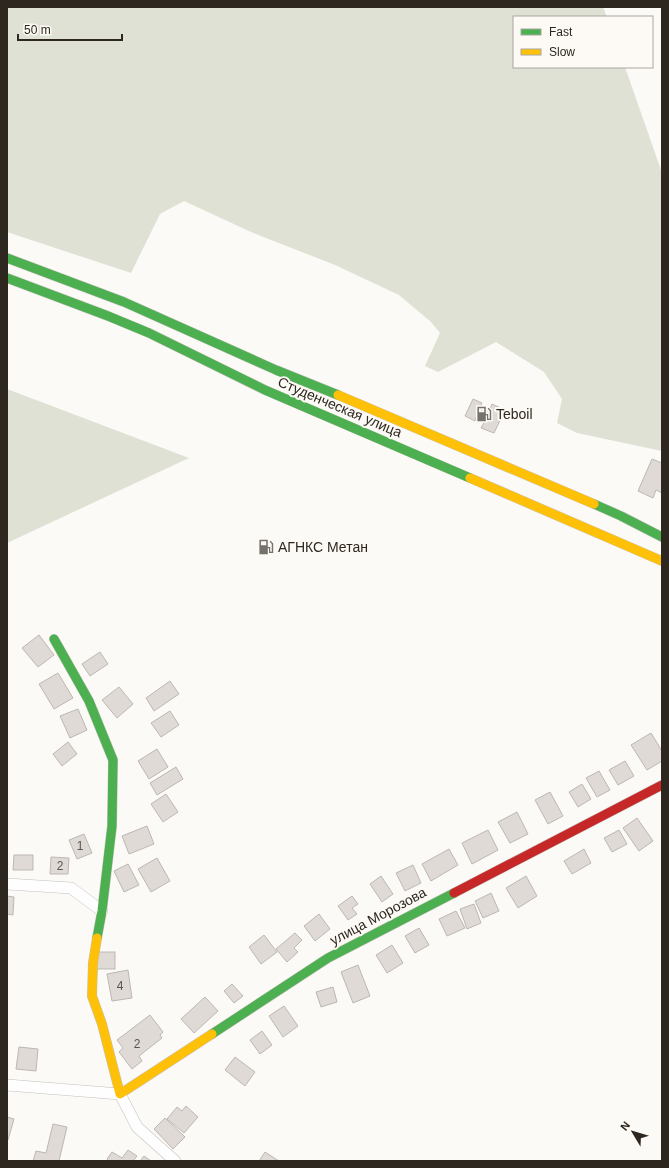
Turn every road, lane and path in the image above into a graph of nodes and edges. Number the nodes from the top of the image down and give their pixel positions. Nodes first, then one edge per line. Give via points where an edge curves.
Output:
1 (7, 258) edge
2 (7, 278) edge
3 (662, 537) edge
4 (662, 561) edge
5 (54, 639) dead end
6 (662, 785) edge
7 (7, 884) edge
8 (102, 911) junction
9 (7, 1085) edge
10 (120, 1094) junction
11 (175, 1161) edge

1 - 3 main road, Студенческая улица via 124,302 276,370 621,516
2 - 4 main road, Студенческая улица via 135,327 265,390
5 - 8 main road via 89,701 113,760 112,826
6 - 10 main road, улица Морозова via 328,958
7 - 8 street via 71,888
8 - 10 main road via 93,963 92,996
9 - 10 street
10 - 11 street via 137,1127

